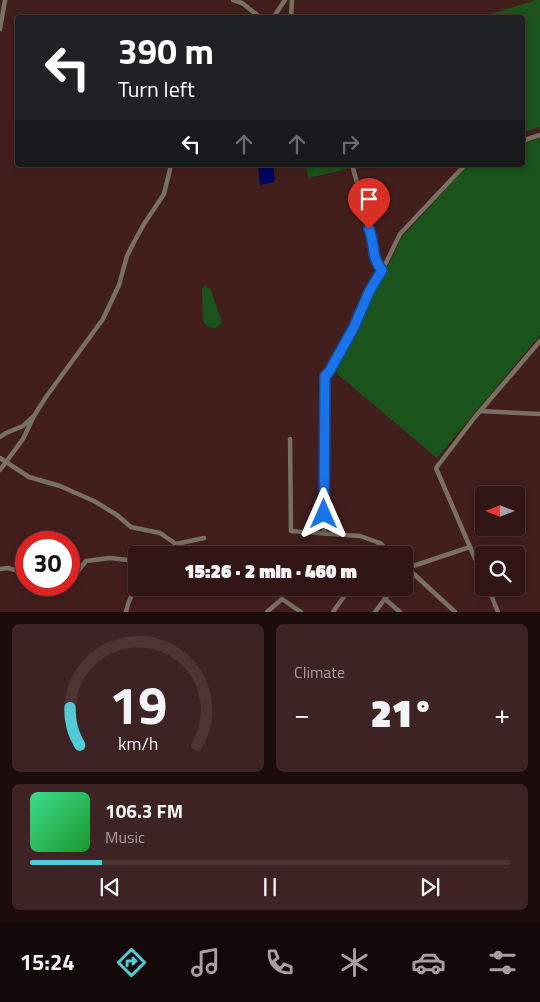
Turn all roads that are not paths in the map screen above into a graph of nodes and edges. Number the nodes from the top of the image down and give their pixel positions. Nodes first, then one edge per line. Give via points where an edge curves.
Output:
1 (5, 0) edge
2 (232, 0) edge
3 (285, 0) edge
4 (292, 0) edge
5 (257, 15) edge
6 (275, 15) edge
7 (291, 15) edge
8 (0, 29) edge
9 (540, 135) edge
10 (525, 140) edge
11 (171, 167) edge
12 (353, 167) edge
13 (464, 167) edge
14 (382, 270) junction
15 (539, 342) edge
16 (480, 411) junction
17 (540, 414) edge
18 (34, 416) junction
19 (0, 437) edge
20 (290, 439) dead end
21 (0, 458) edge
22 (6, 462) junction
23 (0, 470) edge
24 (324, 533) junction
25 (204, 538) dead end
26 (380, 543) junction
27 (378, 546) edge
28 (383, 546) edge
29 (470, 547) junction
30 (475, 558) edge
31 (128, 560) dead end
32 (413, 565) edge
33 (80, 568) edge
34 (0, 569) edge
35 (15, 570) edge
36 (413, 575) edge
37 (131, 596) edge
38 (345, 596) edge
39 (387, 596) edge
40 (491, 596) edge
41 (385, 599) junction
42 (126, 612) edge
43 (267, 612) edge
44 (301, 612) edge
45 (334, 612) edge
46 (375, 612) edge
47 (400, 612) edge
48 (455, 612) edge
49 (498, 612) edge

1 - 8 street
2 - 5 street via 242,3
3 - 6 street
4 - 7 street
9 - 10 street
11 - 18 street via 164,194 127,256 119,285 103,319
12 - 14 street via 373,239 373,254
13 - 14 street via 400,234
14 - 24 street via 325,376
15 - 16 street
16 - 17 street
16 - 29 street via 436,468
18 - 19 street via 23,426
18 - 22 street via 23,439
20 - 24 street via 291,531
21 - 22 street
22 - 23 street
22 - 25 street via 29,477 94,500 131,527 160,533 176,544
24 - 26 street via 360,536
26 - 27 street
26 - 28 street
29 - 30 street
29 - 32 street
31 - 33 street via 86,561
34 - 35 street
36 - 48 street
37 - 42 street
38 - 45 street
39 - 41 street
40 - 49 street
41 - 46 street
41 - 47 street
43 - 44 street via 282,600

